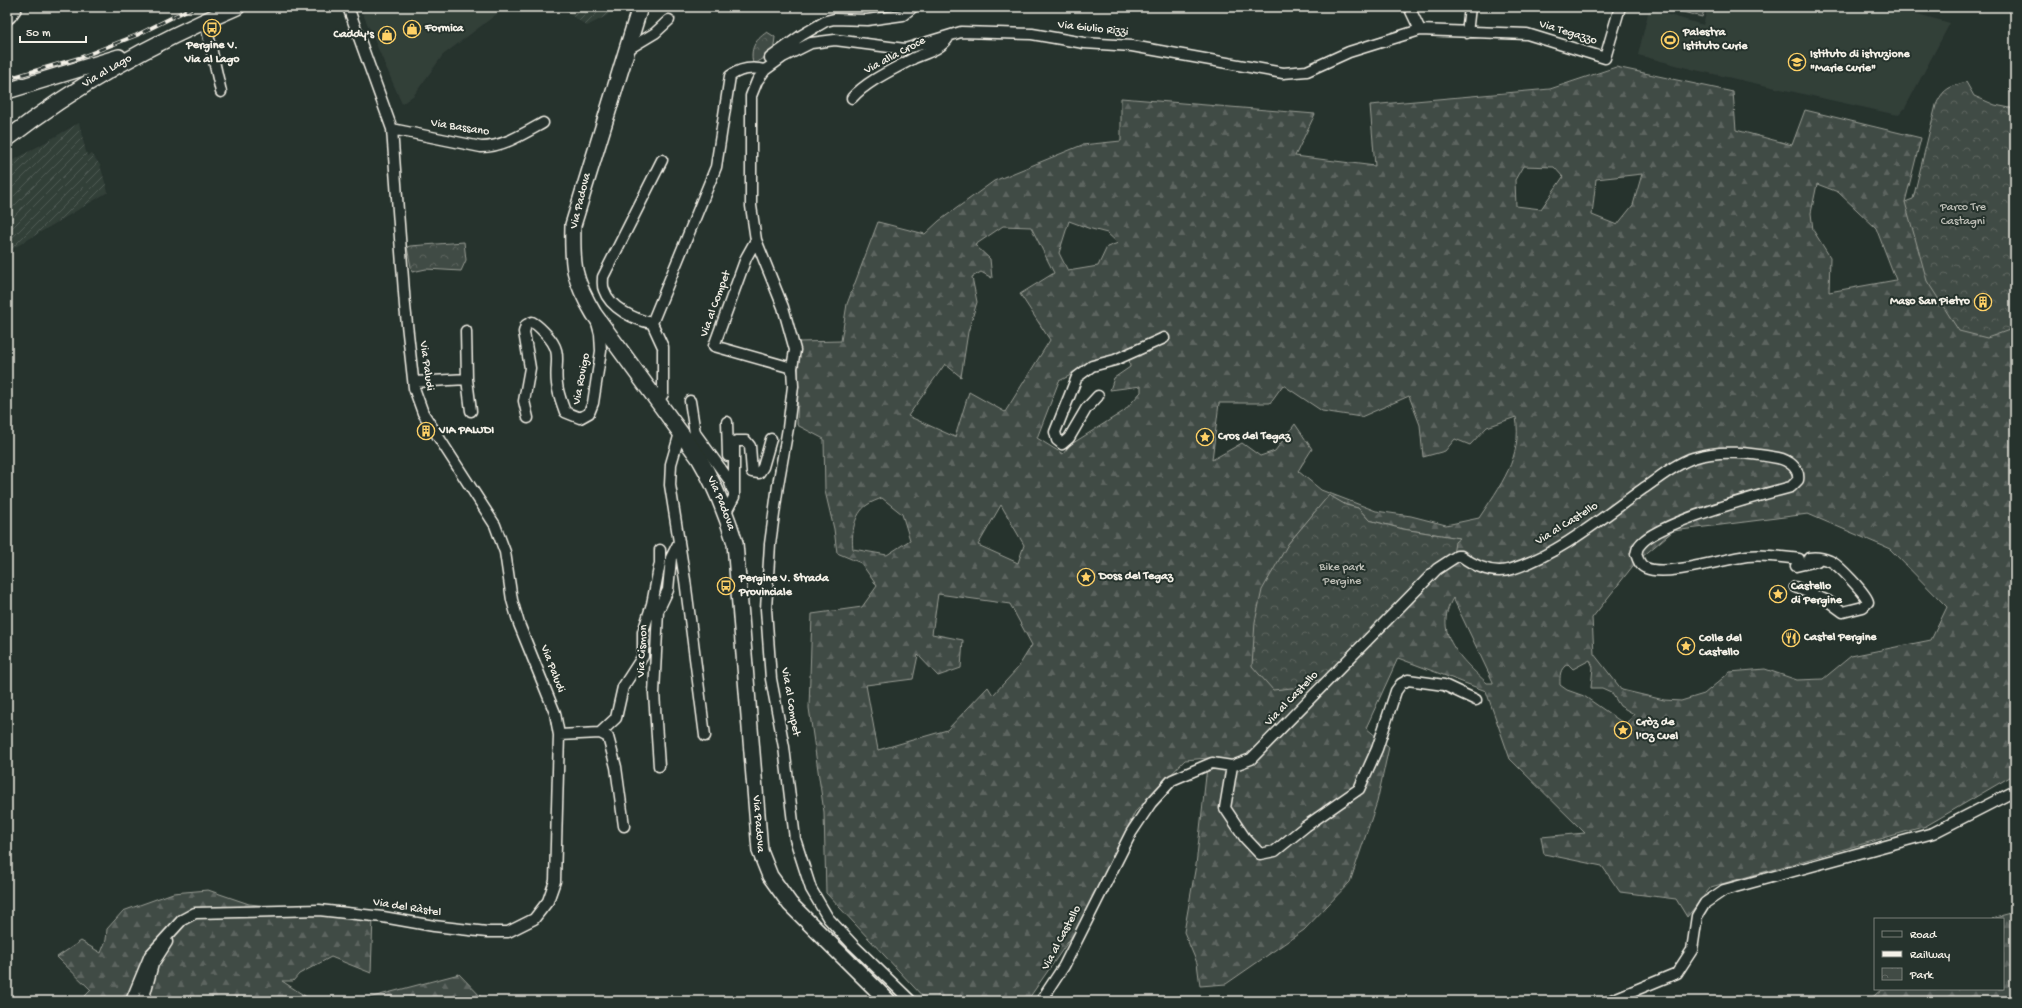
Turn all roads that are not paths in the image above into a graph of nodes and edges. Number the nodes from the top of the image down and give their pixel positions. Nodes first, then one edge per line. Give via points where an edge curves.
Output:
1 (12, 7) edge
2 (237, 7) edge
3 (348, 7) edge
4 (640, 7) edge
5 (913, 7) edge
6 (1409, 7) edge
7 (1470, 7) edge
8 (1620, 7) edge
9 (7, 14) edge
10 (669, 20) dead end
11 (205, 21) junction
12 (1420, 30) junction
13 (1468, 32) junction
14 (950, 37) junction
15 (149, 47) junction
16 (626, 51) junction
17 (765, 70) junction
18 (41, 82) junction
19 (74, 90) junction
20 (7, 91) edge
21 (221, 92) dead end
22 (852, 98) dead end
23 (59, 100) junction
24 (543, 123) dead end
25 (392, 129) junction
26 (7, 139) edge
27 (662, 160) dead end
28 (756, 240) junction
29 (594, 314) junction
30 (652, 323) junction
31 (466, 331) dead end
32 (1164, 338) dead end
33 (792, 368) junction
34 (467, 379) junction
35 (414, 382) junction
36 (1098, 396) dead end
37 (690, 401) dead end
38 (657, 402) junction
39 (471, 411) dead end
40 (528, 418) dead end
41 (727, 422) dead end
42 (680, 433) junction
43 (771, 439) dead end
44 (729, 480) junction
45 (734, 496) junction
46 (726, 512) junction
47 (679, 542) junction
48 (660, 550) dead end
49 (1825, 559) junction
50 (1801, 561) junction
51 (1795, 587) dead end
52 (1476, 700) dead end
53 (600, 732) junction
54 (559, 735) junction
55 (705, 736) dead end
56 (659, 766) dead end
57 (1232, 766) junction
58 (2015, 791) edge
59 (624, 826) dead end
60 (170, 932) junction
61 (131, 1001) edge
62 (143, 1001) edge
63 (888, 1001) edge
64 (912, 1001) edge
65 (1041, 1001) edge
66 (1609, 1001) edge

1 - 9 highway
2 - 11 main road, Via al Lago
3 - 25 street, Via Paludi
4 - 16 main road, Via Padova
5 - 17 street, Via al Compet via 904,15 868,20 826,21 765,62
6 - 12 street
7 - 13 street
8 - 13 street, Via Tegazzo via 1606,58 1527,34
10 - 16 street via 656,33
11 - 15 main road, Via al Lago
11 - 21 street
12 - 13 street, Via Tegazzo
12 - 14 street, Via Giulio Rizzi via 1349,52 1307,72 1283,73 1132,46 1084,43 1032,34 961,32
14 - 17 street, Via Giulio Rizzi via 905,49 835,40 811,43 783,57
14 - 22 street, Via alla Croce via 944,45 860,90
15 - 18 main road
15 - 19 main road, Via al Lago
16 - 29 main road, Via Padova via 573,225 572,262 580,292
17 - 28 street, Via al Compet via 751,96 751,206
17 - 30 street via 753,67 730,76 716,167
18 - 19 main road
18 - 20 main road
18 - 23 main road
19 - 23 main road, Via al Lago
23 - 26 main road, Via al Lago
24 - 25 street, Via Bassano via 491,147
25 - 35 street, Via Paludi via 405,306
27 - 30 street via 603,277 603,289 611,304 641,321
28 - 33 street, Via al Compet via 783,307 795,350
28 - 33 street, Via al Compet via 746,258 714,346
29 - 38 main road, Via Padova
29 - 40 street, Via Rovigo via 602,351 594,402 589,413 580,418 565,412 557,384 558,353 554,342 538,325 532,322 526,325 524,332 530,368 524,401
30 - 38 street via 663,347 663,394
31 - 34 street
32 - 36 street via 1115,360 1092,366 1077,377 1056,432 1057,440 1062,444 1069,438
33 - 64 street, Via al Compet via 793,386 771,536 766,609 771,679 784,747 795,839 811,889 828,918
34 - 35 street
34 - 39 street
35 - 54 street, Via Paludi via 423,413 495,525 505,552 512,600 519,624 555,713
37 - 44 street via 695,432
38 - 42 main road, Via Padova
41 - 44 street
42 - 46 main road, Via Padova via 710,476
42 - 47 street via 671,464 670,485
43 - 45 street via 759,473 752,472 750,446 746,441 736,441
44 - 45 street
45 - 46 street
46 - 63 main road, Via Padova via 736,551 760,851 770,876 790,904
47 - 55 street
47 - 56 street, Via Cismon via 671,558 668,590 658,611 654,693
48 - 53 street via 652,604 643,632 643,656 623,687 616,718
49 - 50 street
49 - 50 street
49 - 51 street via 1835,563 1865,595 1868,600 1865,606 1843,612 1821,598
50 - 57 street, Via al Castello via 1748,556 1660,571 1647,569 1641,565 1636,554 1639,545 1657,532 1681,521 1791,488 1798,480 1795,468 1785,460 1718,452 1693,458 1670,470 1547,554 1511,569 1493,572 1461,556 1437,569 1251,759
52 - 57 street via 1444,685 1408,680 1401,684 1396,691 1377,749 1359,789 1275,851 1260,854 1244,838 1225,808
53 - 54 street
53 - 59 street via 608,737 613,749
54 - 60 street, Via del Ràstel via 555,881 548,901 534,919 508,932 442,927 319,910 195,913 182,920
57 - 65 street, Via al Castello via 1212,763 1172,780 1152,803 1131,833 1064,966
58 - 66 street via 1933,833 1724,890 1705,903 1697,916 1692,950 1677,973
60 - 61 street, Via del Ràstel via 146,962
60 - 62 street via 166,944 153,964

